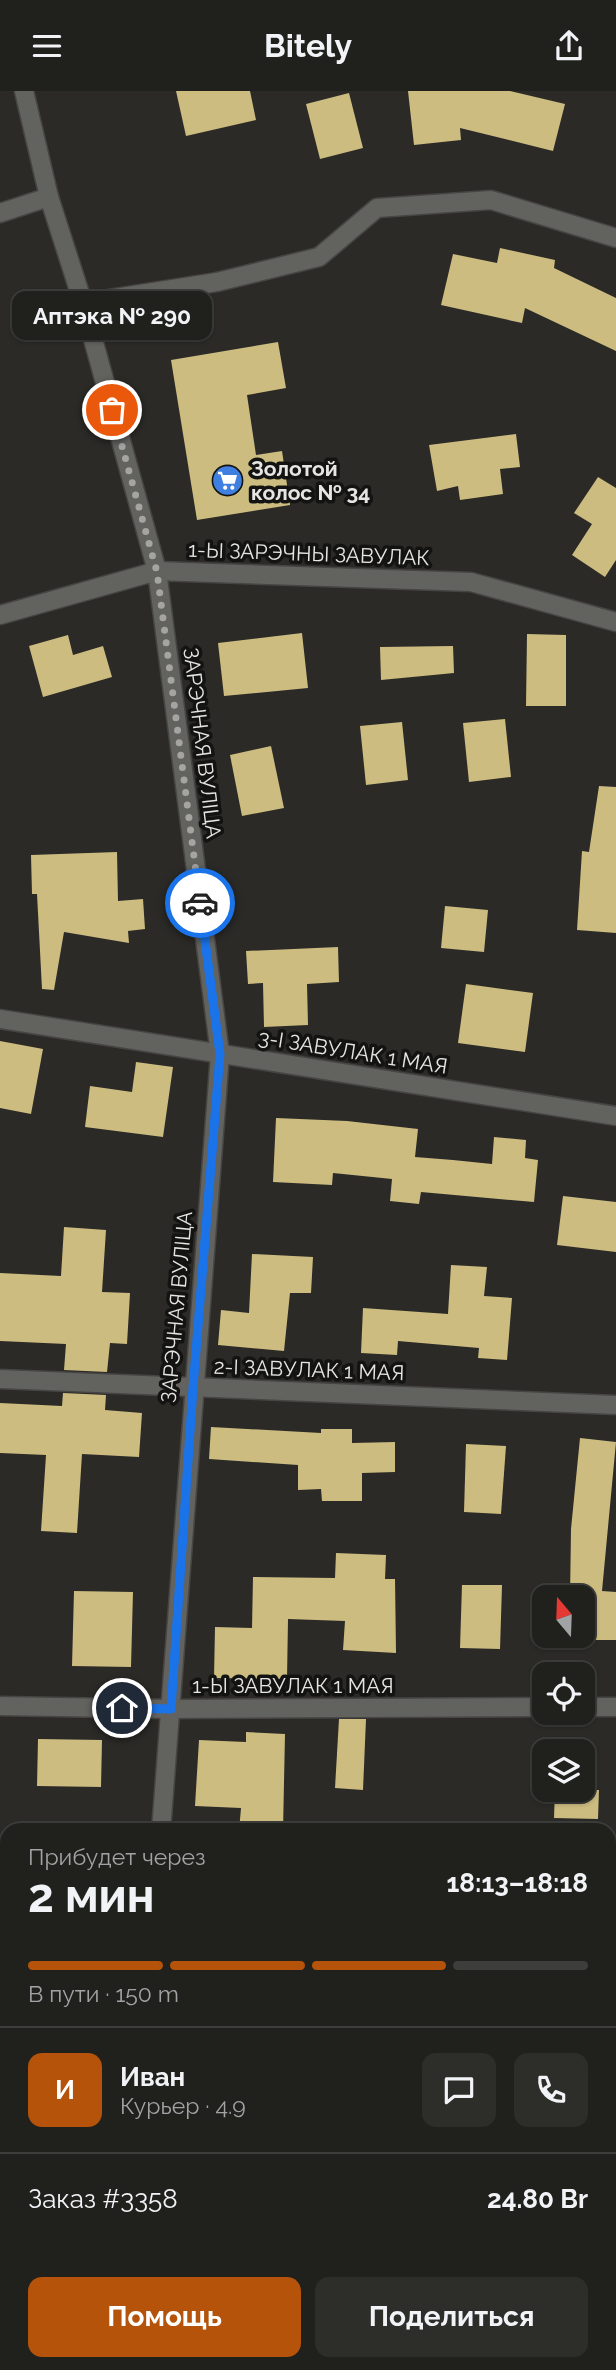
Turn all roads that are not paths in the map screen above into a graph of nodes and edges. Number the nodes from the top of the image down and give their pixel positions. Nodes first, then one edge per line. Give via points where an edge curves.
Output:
1 (24, 91) edge
2 (49, 197) junction
3 (0, 213) edge
4 (616, 238) edge
5 (83, 303) junction
6 (157, 572) junction
7 (0, 615) edge
8 (616, 622) edge
9 (0, 1019) edge
10 (220, 1054) junction
11 (616, 1116) edge
12 (0, 1379) edge
13 (193, 1388) junction
14 (616, 1405) edge
15 (0, 1706) edge
16 (532, 1707) edge
17 (595, 1707) edge
18 (616, 1707) edge
19 (171, 1709) junction
20 (162, 1823) edge

1 - 2 street, ЗАРЭЧНАЯ ВУЛІЦА
2 - 3 street
2 - 5 street, ЗАРЭЧНАЯ ВУЛІЦА
4 - 5 street via 491,200 377,208 319,257 217,282
5 - 6 street, ЗАРЭЧНАЯ ВУЛІЦА
6 - 7 street, 1-Ы ЗАРЭЧНЫ ЗАВУЛАК
6 - 8 street, 1-Ы ЗАРЭЧНЫ ЗАВУЛАК via 471,582
6 - 10 street, ЗАРЭЧНАЯ ВУЛІЦА
9 - 10 street, 3-І ЗАВУЛАК 1 МАЯ
10 - 11 street, 3-І ЗАВУЛАК 1 МАЯ
10 - 13 street, ЗАРЭЧНАЯ ВУЛІЦА
12 - 13 street, 2-І ЗАВУЛАК 1 МАЯ
13 - 14 street, 2-І ЗАВУЛАК 1 МАЯ
13 - 19 street, ЗАРЭЧНАЯ ВУЛІЦА
15 - 19 street, 1-Ы ЗАВУЛАК 1 МАЯ
16 - 19 street, 1-Ы ЗАВУЛАК 1 МАЯ
17 - 18 street
19 - 20 street, ЗАРЭЧНАЯ ВУЛІЦА

